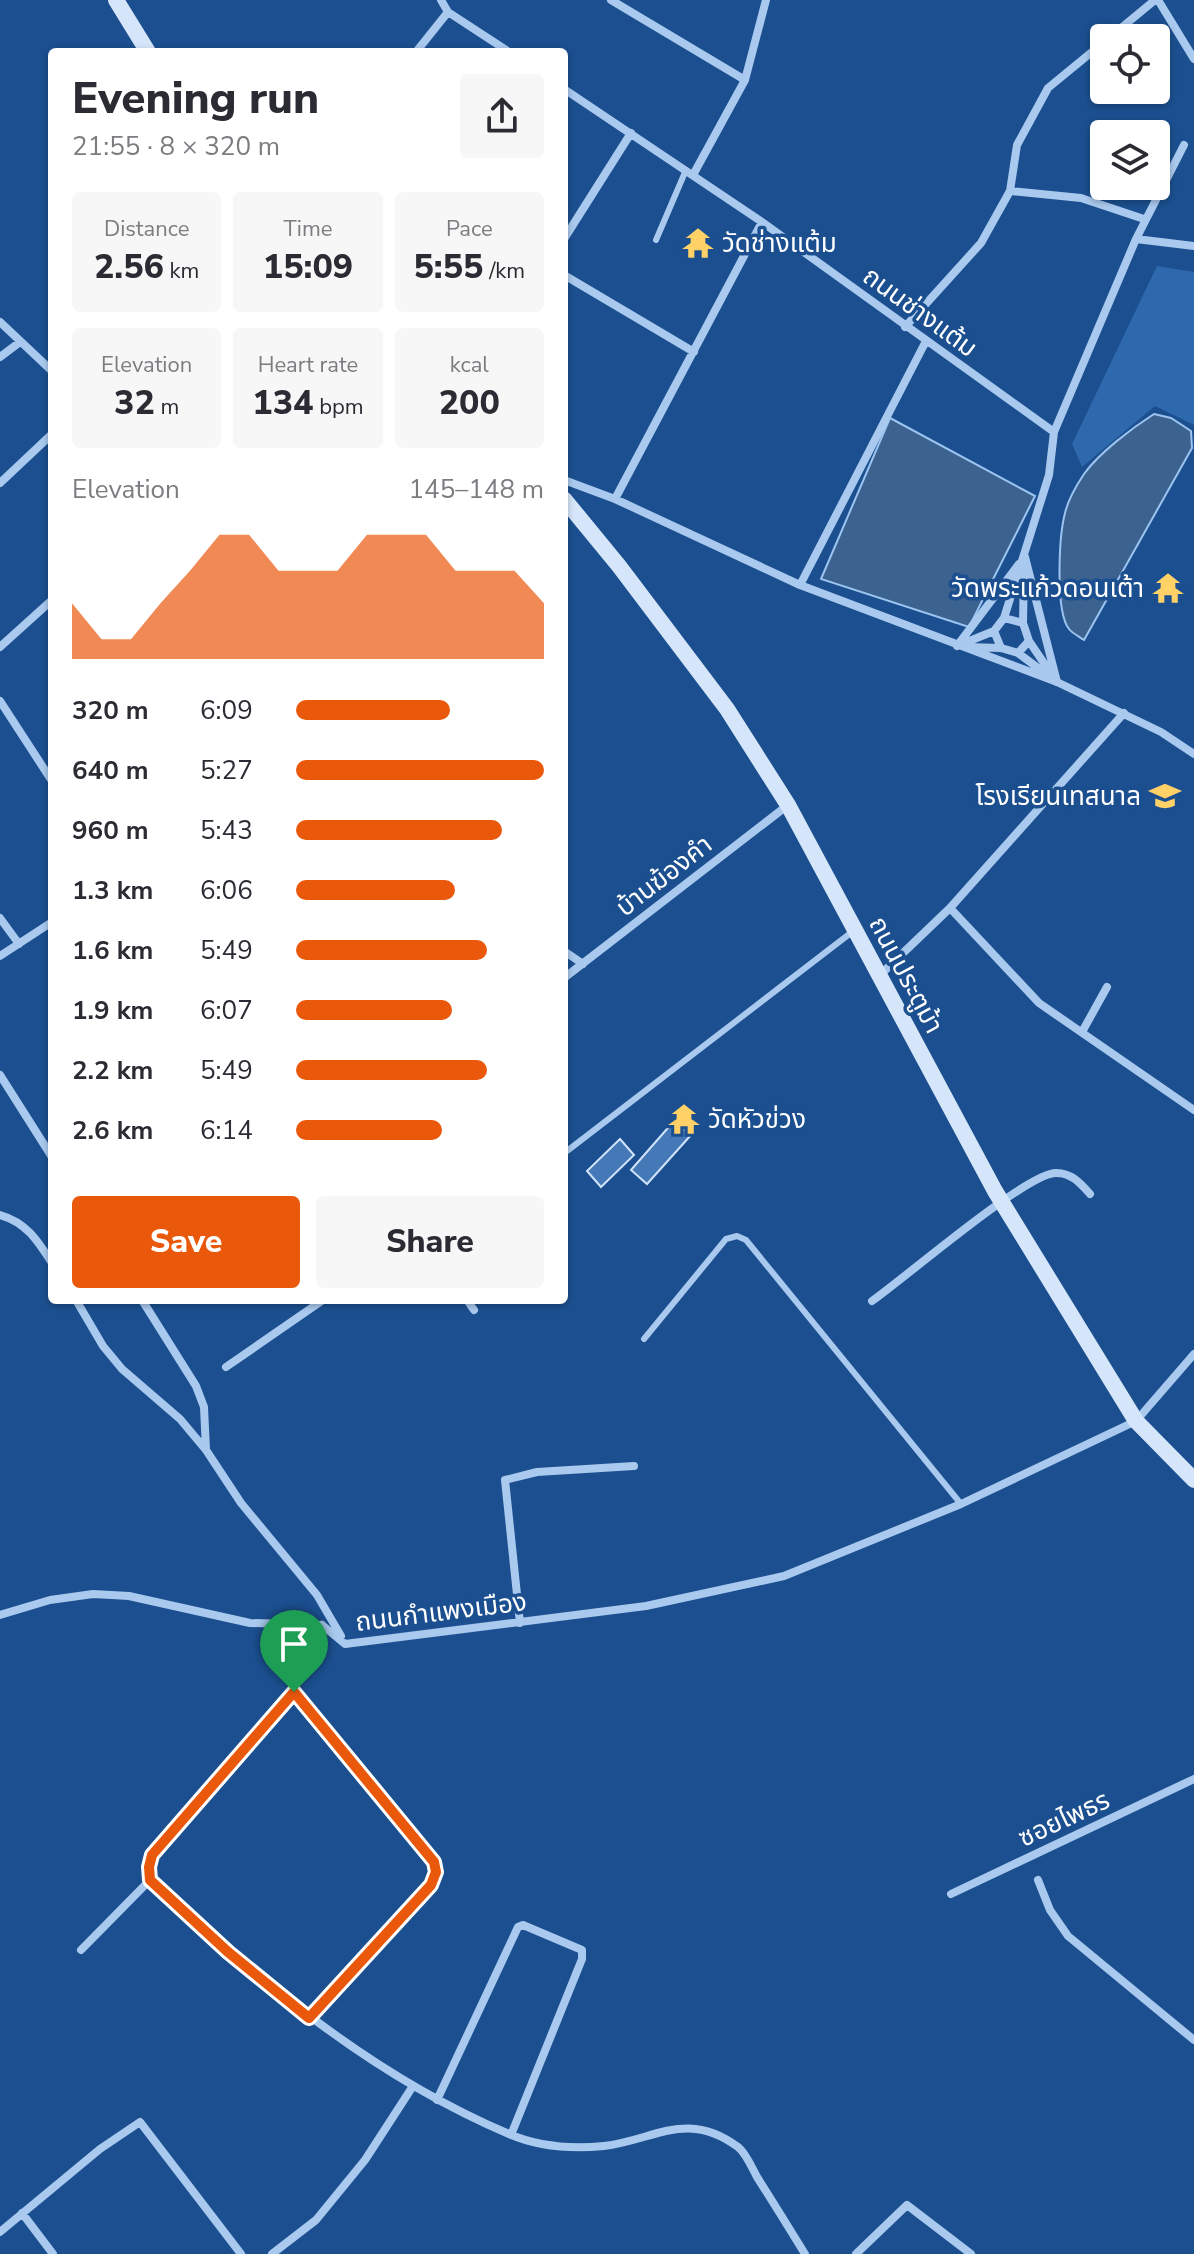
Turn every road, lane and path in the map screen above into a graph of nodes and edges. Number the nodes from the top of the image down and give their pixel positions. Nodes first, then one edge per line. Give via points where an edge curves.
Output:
1 (116, 0) edge
2 (441, 0) edge
3 (611, 0) edge
4 (766, 0) edge
5 (1157, 0) edge
6 (448, 12) junction
7 (1127, 24) edge
8 (146, 48) edge
9 (419, 48) edge
10 (503, 48) edge
11 (1090, 54) edge
12 (1194, 59) edge
13 (745, 80) junction
14 (568, 92) edge
15 (631, 133) junction
16 (1184, 145) dead end
17 (690, 172) junction
18 (1010, 191) junction
19 (1144, 219) junction
20 (762, 222) junction
21 (568, 233) edge
22 (1136, 239) junction
23 (656, 240) dead end
24 (1194, 246) edge
25 (568, 277) edge
26 (0, 322) edge
27 (905, 327) junction
28 (926, 341) junction
29 (20, 342) junction
30 (694, 352) junction
31 (0, 357) edge
32 (48, 367) edge
33 (1054, 432) junction
34 (48, 438) edge
35 (568, 481) edge
36 (0, 483) edge
37 (615, 499) junction
38 (568, 504) edge
39 (1025, 556) junction
40 (800, 585) junction
41 (48, 604) edge
42 (1004, 618) junction
43 (1023, 623) junction
44 (994, 631) junction
45 (1029, 641) junction
46 (957, 646) junction
47 (0, 647) edge
48 (1001, 648) junction
49 (1018, 653) junction
50 (1057, 682) junction
51 (0, 701) edge
52 (1124, 713) junction
53 (1194, 754) edge
54 (48, 775) edge
55 (788, 805) junction
56 (950, 908) junction
57 (0, 918) edge
58 (48, 925) edge
59 (855, 930) junction
60 (19, 944) junction
61 (568, 954) edge
62 (0, 956) edge
63 (583, 964) junction
64 (568, 975) edge
65 (879, 977) junction
66 (1107, 987) dead end
67 (1082, 1032) junction
68 (0, 1075) edge
69 (1194, 1110) edge
70 (568, 1150) edge
71 (48, 1151) edge
72 (1090, 1194) dead end
73 (1002, 1202) junction
74 (0, 1215) edge
75 (48, 1258) edge
76 (872, 1301) dead end
77 (78, 1304) edge
78 (145, 1304) edge
79 (317, 1304) edge
80 (470, 1304) edge
81 (474, 1310) dead end
82 (644, 1339) dead end
83 (1194, 1354) edge
84 (226, 1367) dead end
85 (1136, 1421) junction
86 (206, 1450) junction
87 (634, 1466) dead end
88 (1194, 1480) edge
89 (961, 1504) junction
90 (0, 1615) edge
91 (520, 1623) junction
92 (322, 1625) junction
93 (345, 1644) junction
94 (294, 1692) junction
95 (1194, 1779) edge
96 (150, 1880) junction
97 (1038, 1880) dead end
98 (951, 1894) dead end
99 (81, 1950) dead end
100 (309, 2018) junction
101 (1194, 2040) edge
102 (413, 2086) junction
103 (437, 2100) junction
104 (511, 2135) junction
105 (22, 2213) junction
106 (0, 2232) edge
107 (53, 2254) edge
108 (241, 2254) edge
109 (272, 2254) edge
110 (805, 2254) edge
111 (856, 2254) edge
112 (971, 2254) edge

1 - 8 main road
2 - 6 street
3 - 13 street
4 - 13 street
5 - 7 street
5 - 12 street
6 - 9 street
6 - 10 street
11 - 18 street via 1048,88 1017,145
13 - 17 street
14 - 15 street, ถนนช่างแต้ม
15 - 17 street, ถนนช่างแต้ม
15 - 21 street
16 - 19 street
17 - 20 street, ถนนช่างแต้ม
17 - 23 lane
18 - 19 street via 1081,198
18 - 27 street via 981,243
19 - 22 street
20 - 27 street, ถนนช่างแต้ม
20 - 30 street
22 - 24 street
22 - 33 street
25 - 30 street
26 - 29 street
27 - 28 street, ถนนช่างแต้ม
28 - 33 street, ถนนช่างแต้ม
28 - 40 street
29 - 31 street
29 - 32 street
30 - 37 street
33 - 39 street via 1049,475
34 - 36 street
35 - 37 street
37 - 40 street
38 - 55 main road, ถนนประตูม้า via 727,709
39 - 42 street
39 - 43 street
39 - 46 street
39 - 50 street
40 - 46 street
41 - 47 street
42 - 43 street
42 - 44 street
43 - 45 street
44 - 46 street
44 - 48 street
45 - 49 street
45 - 50 street
46 - 48 street
46 - 50 street
48 - 49 street
49 - 50 street
50 - 52 street
51 - 54 street
52 - 53 street
52 - 56 street
55 - 59 main road, ถนนประตูม้า
55 - 63 street, บ้านฆ้องคำ
56 - 65 street
56 - 67 street via 1039,1003
57 - 60 street
58 - 60 street
59 - 65 main road, ถนนประตูม้า
59 - 70 lane
60 - 62 street
61 - 63 street
63 - 64 street, บ้านฆ้องคำ
65 - 73 main road, ถนนประตูม้า
66 - 67 street
67 - 69 street
68 - 71 street
72 - 73 street via 1079,1181 1057,1172
73 - 76 street
73 - 85 main road, ถนนประตูม้า
74 - 75 street via 26,1228
77 - 86 street via 122,1369 180,1419
78 - 86 street via 196,1386 204,1407
79 - 84 street
80 - 81 street
82 - 89 lane via 726,1239 746,1240
83 - 85 street
85 - 88 main road, ถนนประตูม้า
85 - 89 street, ถนนกำแพงเมือง
86 - 93 street via 241,1503 317,1595
87 - 91 street via 537,1472 505,1480
89 - 91 street, ถนนกำแพงเมือง via 784,1576 646,1606
90 - 92 street via 93,1594 129,1596 250,1623
91 - 93 street, ถนนกำแพงเมือง
92 - 93 street, ถนนกำแพงเมือง
92 - 94 street, ถนนกำแพงเมือง via 286,1661
94 - 96 street via 152,1855
94 - 100 street via 434,1862 436,1872 431,1885
95 - 98 street, ซอยไพธร
96 - 99 street
96 - 100 street
97 - 101 street via 1068,1936
100 - 102 street
102 - 103 street
102 - 109 street via 365,2160 316,2220
103 - 104 street
103 - 104 street via 518,1927 582,1950
104 - 110 street via 561,2147 606,2146 686,2126 710,2133 739,2148
105 - 106 street
105 - 107 street
105 - 108 street via 140,2122
111 - 112 street via 907,2205

